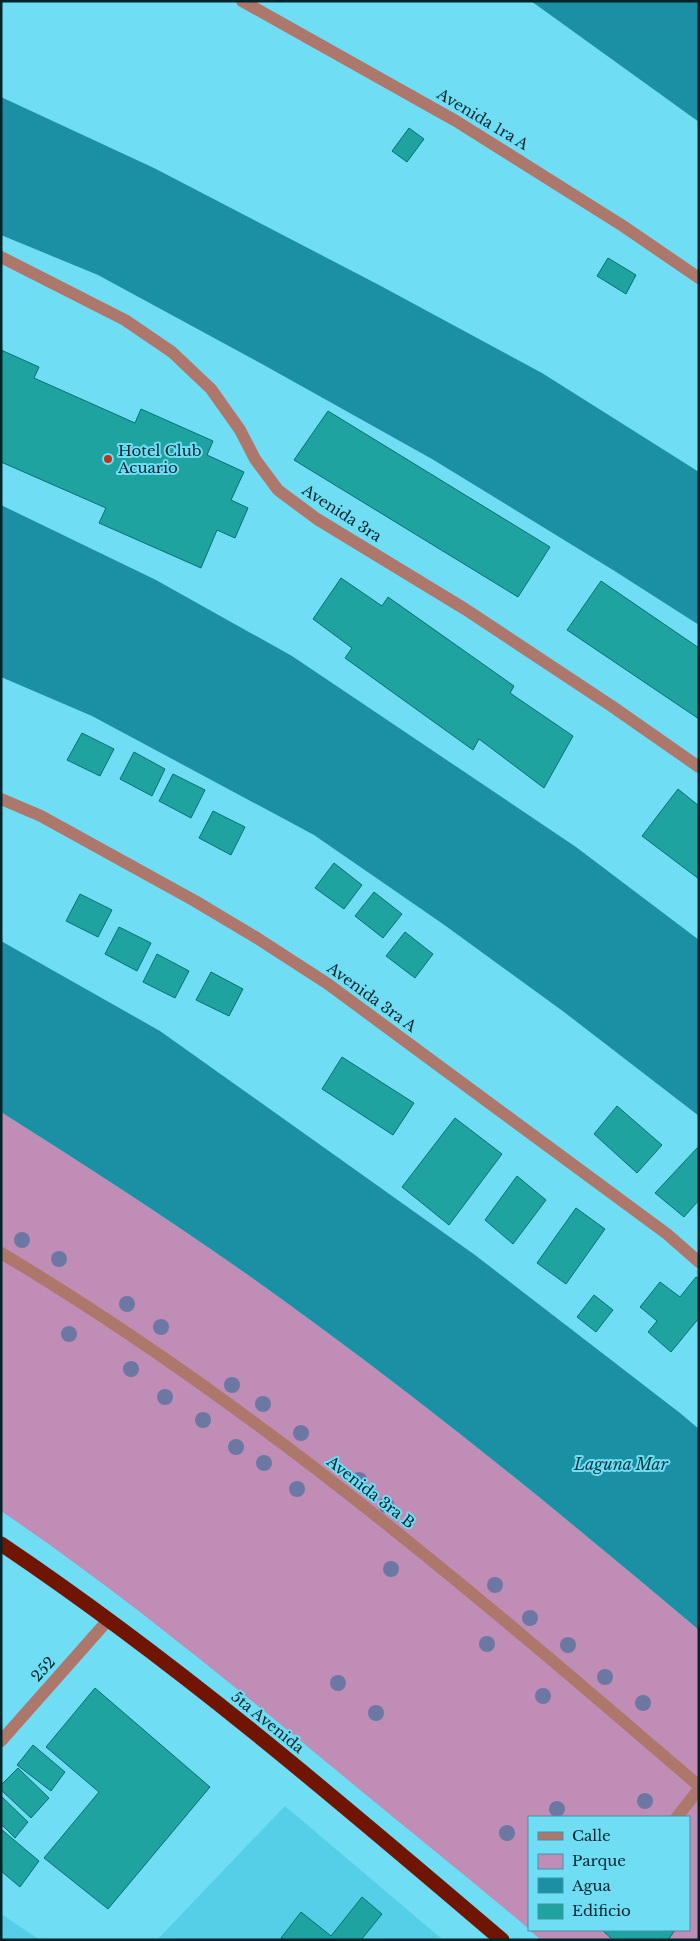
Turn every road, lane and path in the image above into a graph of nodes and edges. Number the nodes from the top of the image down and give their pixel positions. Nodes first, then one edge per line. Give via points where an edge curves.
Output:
1 (242, 1) edge
2 (1, 257) edge
3 (699, 278) edge
4 (699, 767) edge
5 (1, 799) edge
6 (1, 1253) edge
7 (699, 1262) edge
8 (1, 1544) edge
9 (109, 1620) junction
10 (1, 1740) edge
11 (699, 1787) edge
12 (678, 1816) edge
13 (502, 1940) edge

1 - 3 street, Avenida 1ra A via 456,121
2 - 4 street, Avenida 3ra via 125,320 172,352 211,389 278,490 317,519 466,609
5 - 7 street, Avenida 3ra A via 41,816 195,901 328,984 667,1234
6 - 11 street, Avenida 3ra B via 51,1282 160,1355 364,1505
8 - 9 highway, 5ta Avenida
9 - 10 street, 252
9 - 13 highway, 5ta Avenida via 270,1744
11 - 12 street

